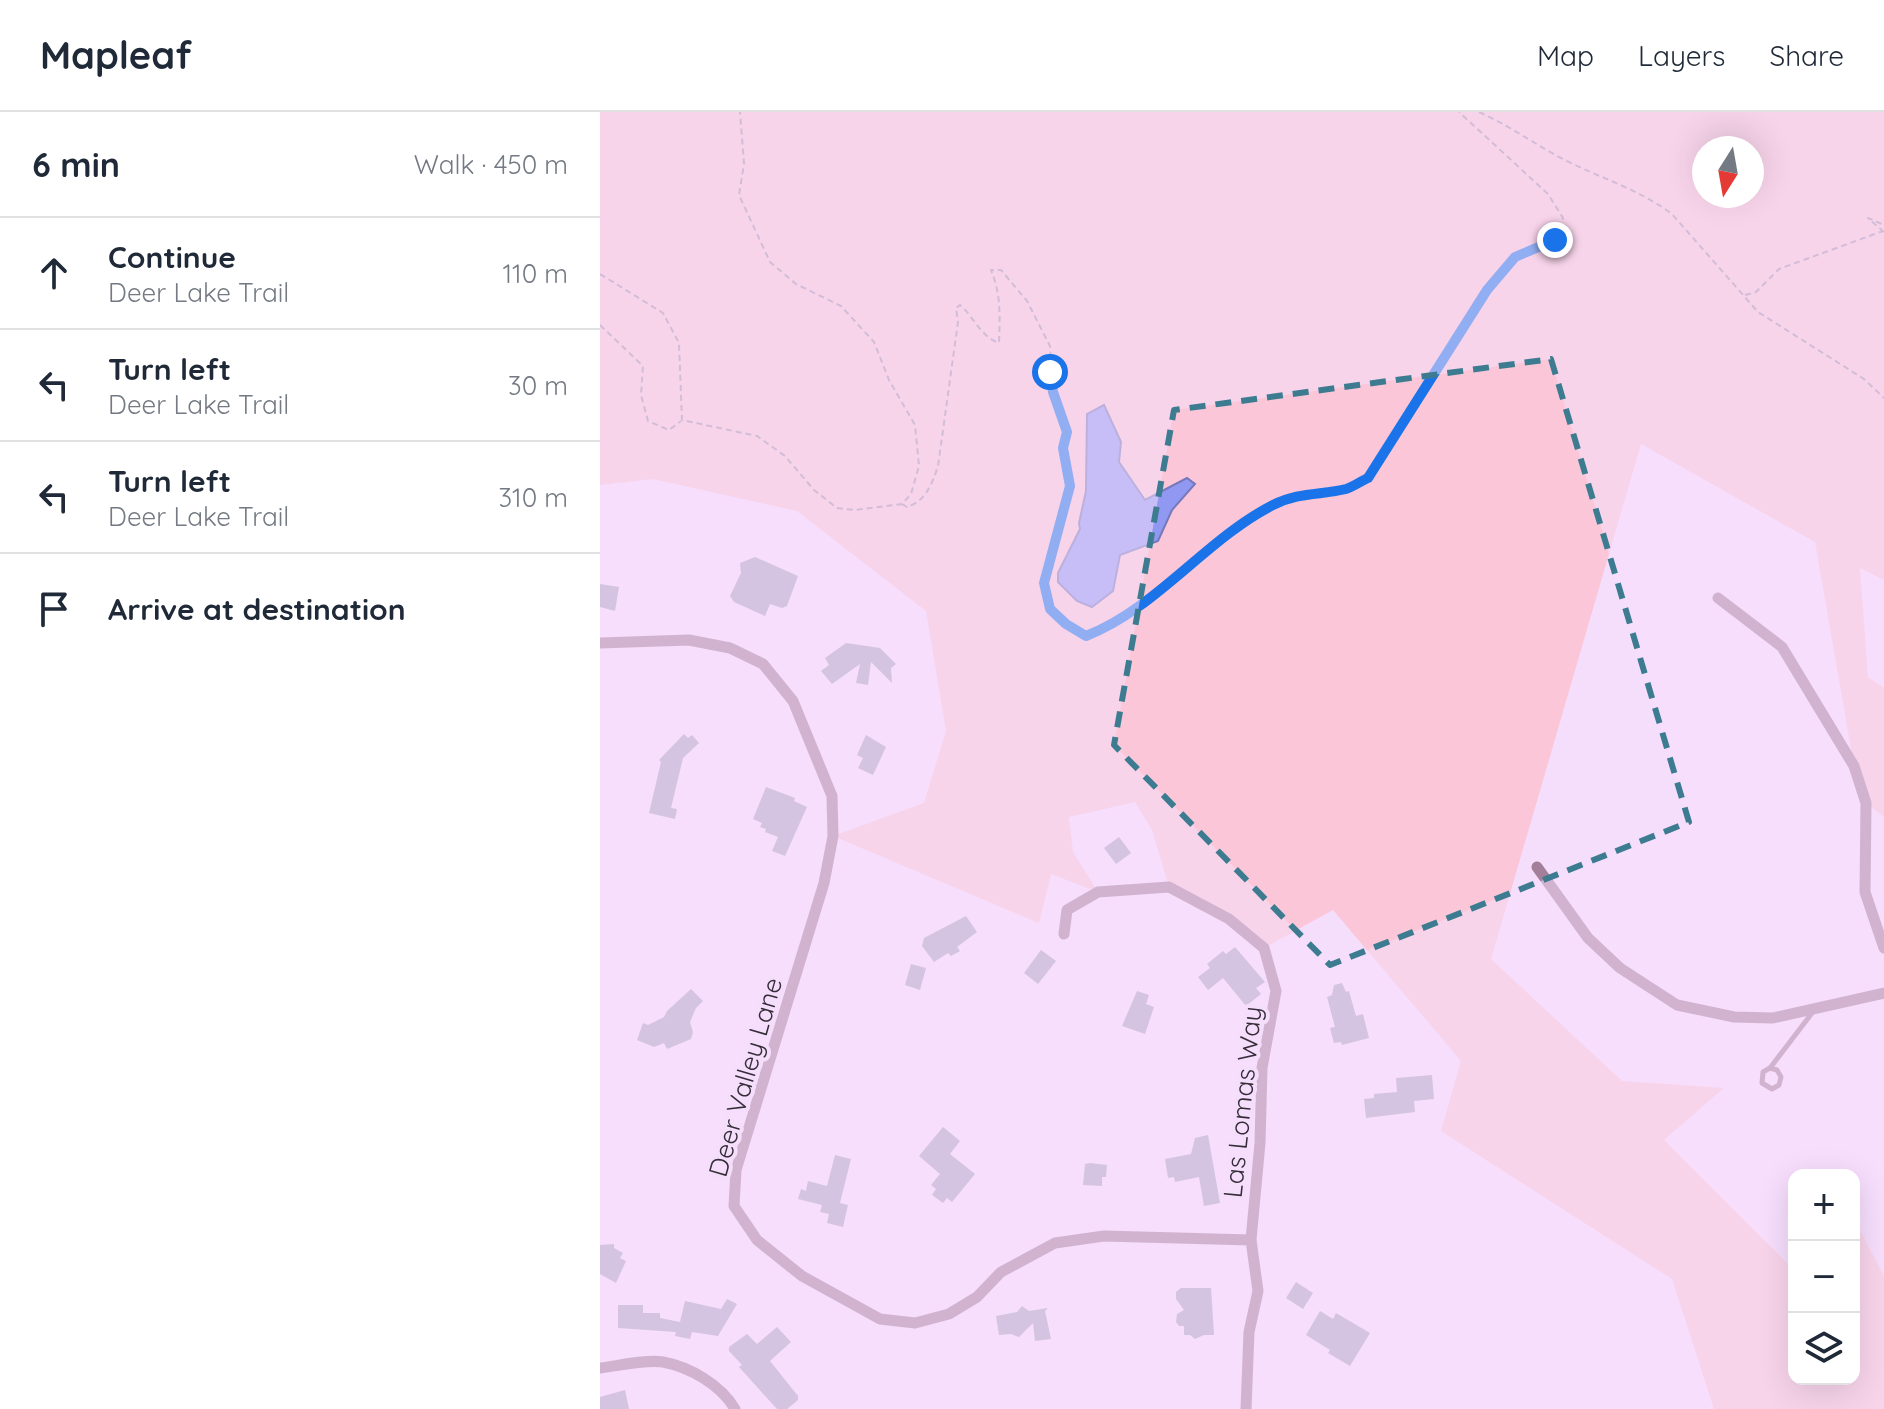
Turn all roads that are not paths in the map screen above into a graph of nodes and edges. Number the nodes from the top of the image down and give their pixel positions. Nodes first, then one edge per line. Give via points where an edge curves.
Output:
1 (1718, 598) dead end
2 (600, 643) edge
3 (1537, 867) dead end
4 (1064, 934) dead end
5 (1884, 948) edge
6 (1884, 993) edge
7 (1814, 1011) junction
8 (1770, 1068) junction
9 (1251, 1240) junction
10 (600, 1368) edge
11 (735, 1409) edge
12 (1246, 1409) edge

1 - 5 street via 1782,647 1854,766 1866,803 1865,892
2 - 9 street, Deer Valley Lane via 689,640 730,648 763,664 793,701 832,796 833,836 824,883 736,1170 734,1206 757,1240 802,1276 880,1319 915,1323 949,1314 977,1297 1001,1272 1055,1243 1104,1236
3 - 7 street via 1588,938 1620,968 1677,1005 1747,1017
4 - 9 street, Las Lomas Way via 1067,910 1098,892 1169,887 1229,919 1264,948 1276,991 1262,1068
6 - 7 street
7 - 8 lane
8 - 8 lane via 1761,1080 1772,1089 1781,1077
9 - 12 street, Las Lomas Way via 1258,1291 1249,1332
10 - 11 street via 661,1361 702,1376

